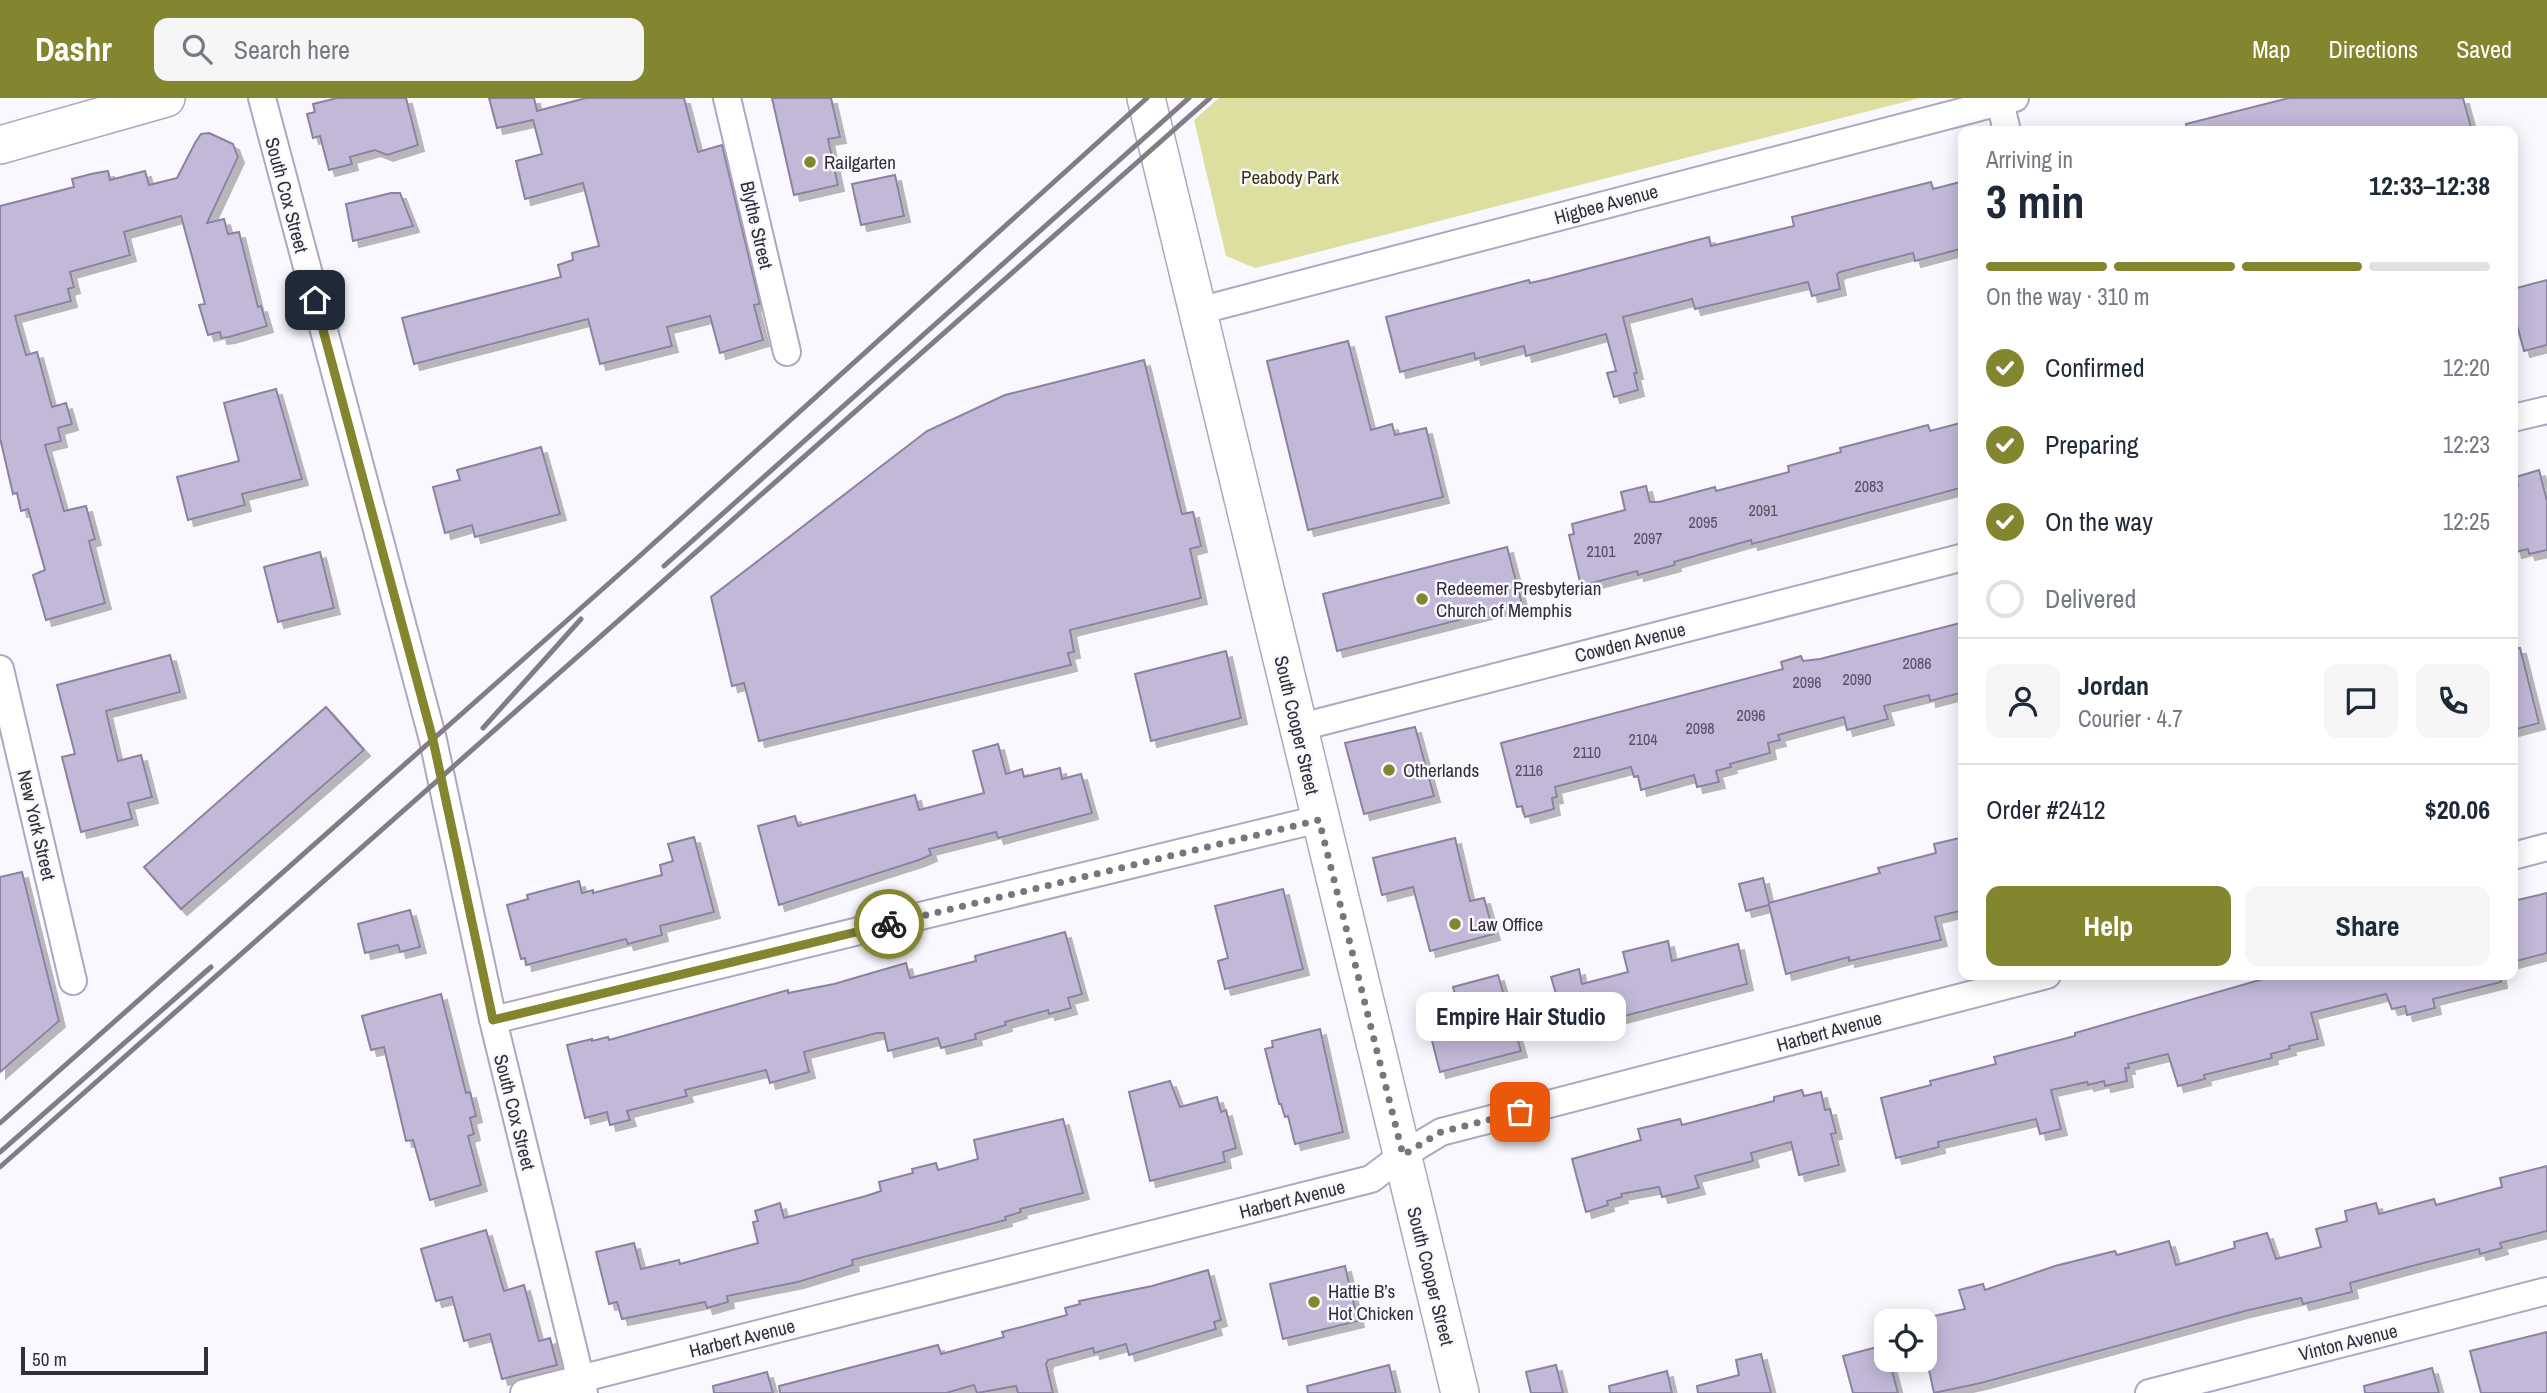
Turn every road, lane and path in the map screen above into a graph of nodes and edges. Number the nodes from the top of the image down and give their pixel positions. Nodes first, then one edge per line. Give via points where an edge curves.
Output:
1 (166, 98) edge
2 (262, 98) edge
3 (727, 98) edge
4 (1146, 98) edge
5 (2004, 99) edge
6 (90, 109) edge
7 (2007, 126) edge
8 (0, 145) edge
9 (1198, 311) junction
10 (787, 352) dead end
11 (2547, 410) edge
12 (2518, 417) edge
13 (1958, 559) edge
14 (0, 669) edge
15 (1297, 727) junction
16 (1319, 820) junction
17 (2547, 847) edge
18 (2518, 855) edge
19 (2028, 980) edge
20 (73, 981) dead end
21 (493, 1020) junction
22 (1403, 1155) junction
23 (2547, 1291) edge
24 (582, 1386) edge
25 (524, 1393) edge
26 (1460, 1393) edge
27 (2149, 1393) edge

1 - 6 main road
2 - 21 street, South Cox Street via 433,740
3 - 10 street, Blythe Street
4 - 9 main road, South Cooper Street
5 - 7 street
5 - 9 street, Higbee Avenue
6 - 8 main road
9 - 15 main road, South Cooper Street
11 - 12 street
13 - 15 street, Cowden Avenue
14 - 20 street, New York Street
15 - 16 main road, South Cooper Street
16 - 21 street
16 - 22 main road, South Cooper Street
17 - 18 street
19 - 22 street, Harbert Avenue via 1441,1132
21 - 24 street, South Cox Street
22 - 24 street, Harbert Avenue via 1371,1180
22 - 26 main road, South Cooper Street
23 - 27 street, Vinton Avenue
24 - 25 street, Harbert Avenue

